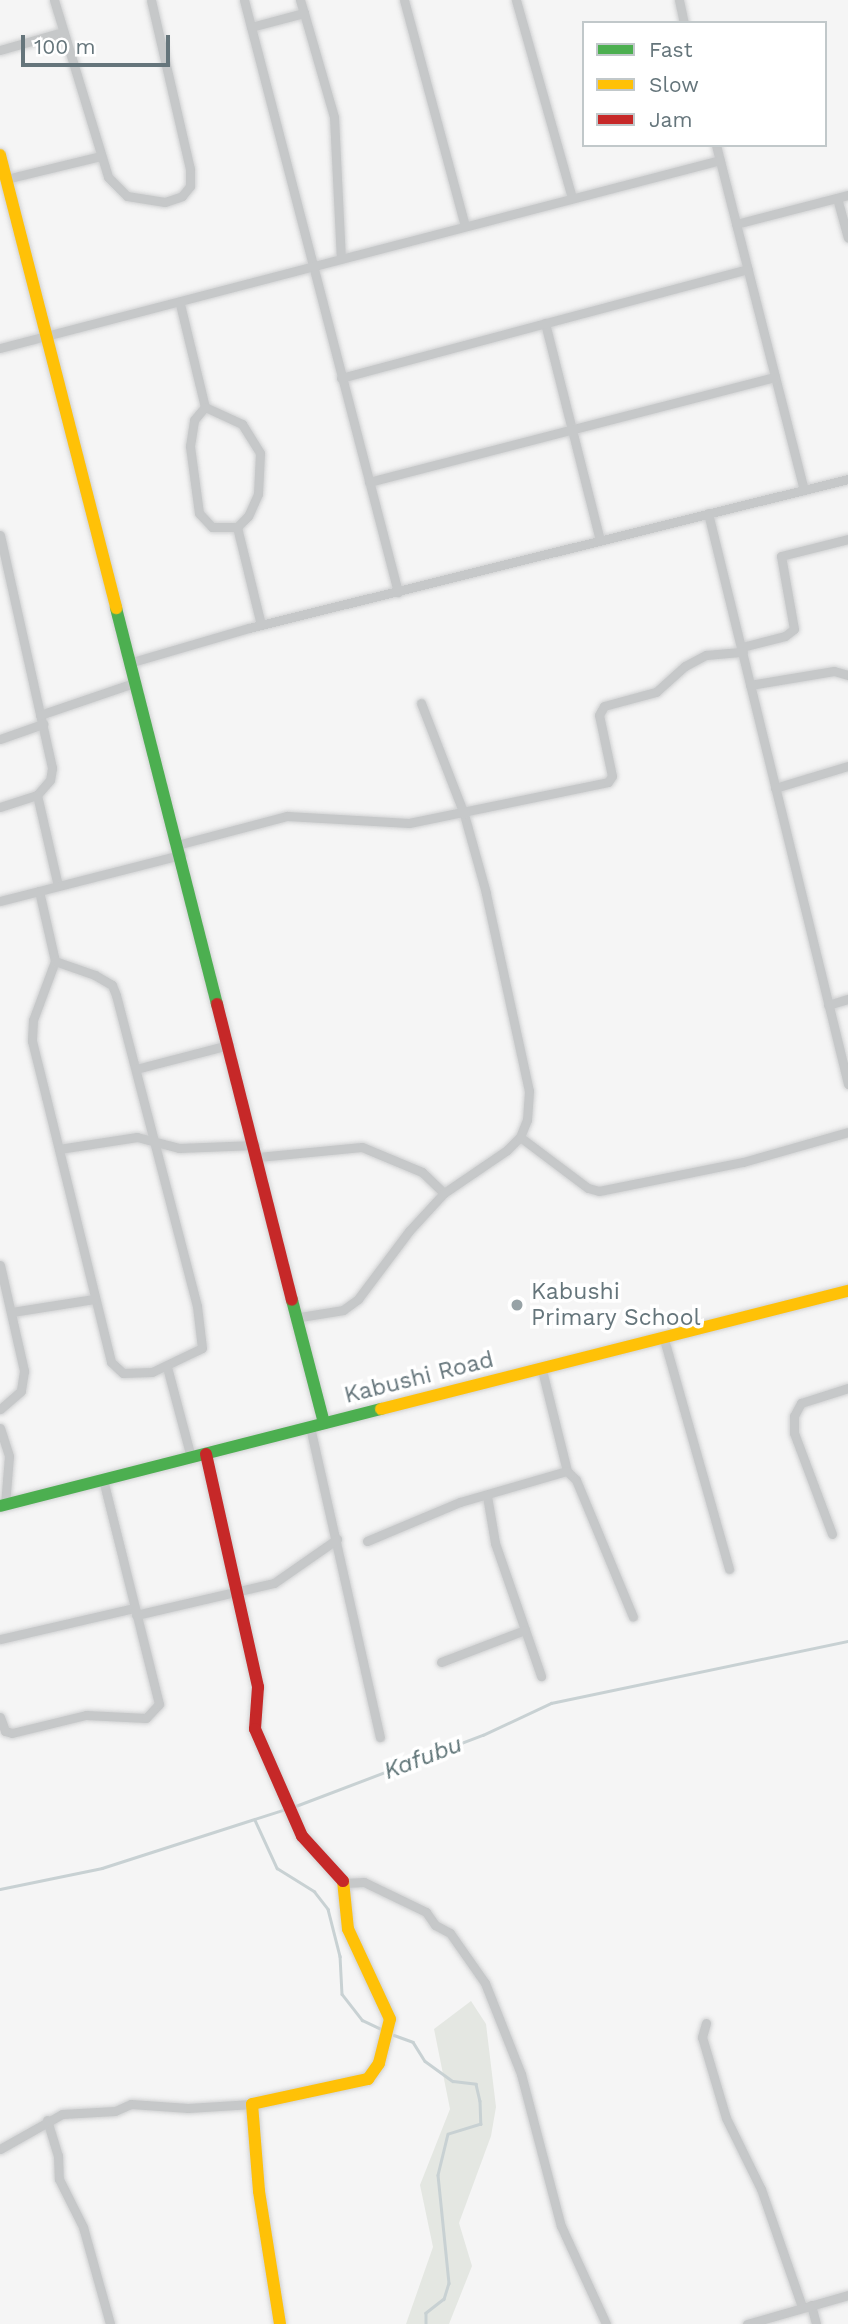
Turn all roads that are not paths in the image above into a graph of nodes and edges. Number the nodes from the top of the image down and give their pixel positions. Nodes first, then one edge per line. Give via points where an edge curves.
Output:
1 (54, 0) edge
2 (151, 0) edge
3 (244, 0) edge
4 (300, 0) edge
5 (404, 0) edge
6 (516, 0) edge
7 (679, 0) edge
8 (304, 13) junction
9 (684, 21) edge
10 (251, 27) junction
11 (63, 32) junction
12 (0, 50) edge
13 (717, 147) edge
14 (0, 155) edge
15 (100, 156) junction
16 (720, 160) junction
17 (5, 187) edge
18 (848, 195) edge
19 (572, 198) junction
20 (837, 198) junction
21 (736, 224) junction
22 (465, 226) junction
23 (848, 238) edge
24 (341, 258) junction
25 (311, 266) junction
26 (748, 269) junction
27 (180, 304) junction
28 (545, 323) junction
29 (47, 336) junction
30 (0, 348) edge
31 (775, 377) junction
32 (341, 378) junction
33 (205, 407) junction
34 (569, 428) junction
35 (848, 479) edge
36 (369, 482) junction
37 (804, 490) junction
38 (708, 513) junction
39 (237, 527) junction
40 (0, 535) edge
41 (848, 539) edge
42 (600, 540) junction
43 (398, 592) junction
44 (261, 625) junction
45 (742, 649) junction
46 (129, 663) junction
47 (848, 675) edge
48 (134, 683) junction
49 (750, 685) junction
50 (421, 704) dead end
51 (41, 719) junction
52 (0, 739) edge
53 (848, 766) edge
54 (775, 788) junction
55 (37, 795) junction
56 (0, 807) edge
57 (464, 814) junction
58 (179, 850) junction
59 (58, 886) junction
60 (39, 891) junction
61 (0, 901) edge
62 (55, 961) junction
63 (848, 999) edge
64 (828, 1005) junction
65 (229, 1045) junction
66 (845, 1056) edge
67 (136, 1069) junction
68 (848, 1084) edge
69 (848, 1132) edge
70 (520, 1137) junction
71 (156, 1141) junction
72 (58, 1149) junction
73 (256, 1151) junction
74 (444, 1193) junction
75 (0, 1265) edge
76 (848, 1291) edge
77 (94, 1299) junction
78 (12, 1311) junction
79 (300, 1317) junction
80 (664, 1339) junction
81 (167, 1367) junction
82 (542, 1370) junction
83 (848, 1388) edge
84 (0, 1409) edge
85 (324, 1423) junction
86 (310, 1427) junction
87 (0, 1429) edge
88 (206, 1454) junction
89 (191, 1457) junction
90 (567, 1471) junction
91 (103, 1479) junction
92 (486, 1496) junction
93 (3, 1505) edge
94 (832, 1534) dead end
95 (337, 1539) junction
96 (367, 1541) dead end
97 (729, 1569) dead end
98 (238, 1594) junction
99 (135, 1611) junction
100 (633, 1617) dead end
101 (525, 1630) junction
102 (0, 1639) edge
103 (441, 1662) dead end
104 (541, 1676) dead end
105 (0, 1717) edge
106 (380, 1737) dead end
107 (345, 1883) junction
108 (706, 2023) dead end
109 (252, 2104) junction
110 (47, 2120) junction
111 (0, 2149) edge
112 (848, 2295) edge
113 (806, 2306) junction
114 (110, 2324) edge
115 (280, 2324) edge
116 (606, 2324) edge
117 (747, 2324) edge
118 (816, 2324) edge

1 - 11 street
2 - 15 street via 190,186 182,196 165,202 141,201 119,189
3 - 10 street
4 - 8 street
5 - 22 street
6 - 19 street
7 - 9 street
8 - 10 street
8 - 24 street via 334,117
10 - 25 street
11 - 12 street
11 - 15 street
13 - 16 street
14 - 17 street
15 - 17 street
16 - 19 street
16 - 21 street
17 - 29 street
18 - 20 street
19 - 22 street
20 - 21 street
20 - 23 street
21 - 26 street
22 - 24 street
24 - 25 street
25 - 27 street
25 - 32 street
26 - 28 street
26 - 31 street
27 - 29 street
27 - 33 street
28 - 32 street
28 - 34 street
29 - 30 street
29 - 46 street
31 - 34 street
31 - 37 street
32 - 36 street
33 - 39 street via 194,420 190,446 199,513 212,527
33 - 39 street via 242,424 260,453 258,494
34 - 36 street
34 - 42 street
35 - 37 street
36 - 43 street
37 - 38 street
38 - 42 street
38 - 45 street
39 - 44 street
40 - 51 street
41 - 45 street via 781,556 794,629
42 - 43 street
43 - 44 street
44 - 46 street
45 - 49 street
45 - 57 street via 706,656 685,666 664,688 600,710 611,780
46 - 48 street
47 - 49 street via 834,671
48 - 51 street
48 - 58 street
49 - 54 street
50 - 57 street
51 - 52 street
51 - 55 street via 52,768 50,780
53 - 54 street
54 - 64 street
55 - 56 street
55 - 59 street
57 - 58 street via 386,823 287,816
57 - 70 street via 503,962 529,1091 527,1120
58 - 59 street
58 - 65 street
59 - 60 street
60 - 61 street
60 - 62 street
62 - 67 street via 112,985
62 - 72 street via 38,1000 32,1041
63 - 64 street
64 - 66 street
65 - 67 street
65 - 73 street
66 - 68 street
67 - 71 street
69 - 70 street via 743,1162 599,1191 588,1188
70 - 74 street
71 - 72 street via 128,1138
71 - 73 street via 187,1148
71 - 81 street via 203,1336 202,1348
72 - 77 street
73 - 74 street via 362,1147 422,1172
73 - 79 street
74 - 79 street via 358,1299 343,1310
75 - 78 street
76 - 80 street, Kabushi Road
77 - 78 street
77 - 81 street via 111,1362 123,1373 137,1375
78 - 84 street via 24,1371 21,1391
79 - 85 street
80 - 82 street, Kabushi Road
80 - 97 street
81 - 89 street
82 - 85 street, Kabushi Road
82 - 90 street
83 - 94 street via 801,1403 793,1416 794,1433
85 - 86 street, Kabushi Road
86 - 88 street, Kabushi Road
86 - 95 street
87 - 93 street via 9,1456
88 - 89 street, Kabushi Road
88 - 98 street
89 - 91 street, Kabushi Road
90 - 92 street
90 - 100 street via 580,1489
91 - 93 street, Kabushi Road
91 - 99 street
92 - 96 street
92 - 101 street via 495,1543
95 - 98 street via 274,1583
95 - 106 street
98 - 99 street
98 - 107 street via 258,1688 255,1729 267,1765 300,1832
99 - 102 street
99 - 105 street via 159,1704 146,1718 86,1714 12,1733 5,1731
101 - 103 street
101 - 104 street
107 - 109 street via 348,1929 390,2019 379,2063 368,2079 349,2087
107 - 116 street via 364,1882 426,1912 435,1925 450,1933 485,1983 521,2074 551,2200
108 - 113 street via 702,2037 726,2118 756,2177
109 - 110 street via 188,2108 131,2104 115,2111 62,2114
109 - 115 street via 259,2192
110 - 111 street
110 - 114 street via 58,2155 59,2179 83,2227
112 - 113 street
113 - 117 street
113 - 118 street

